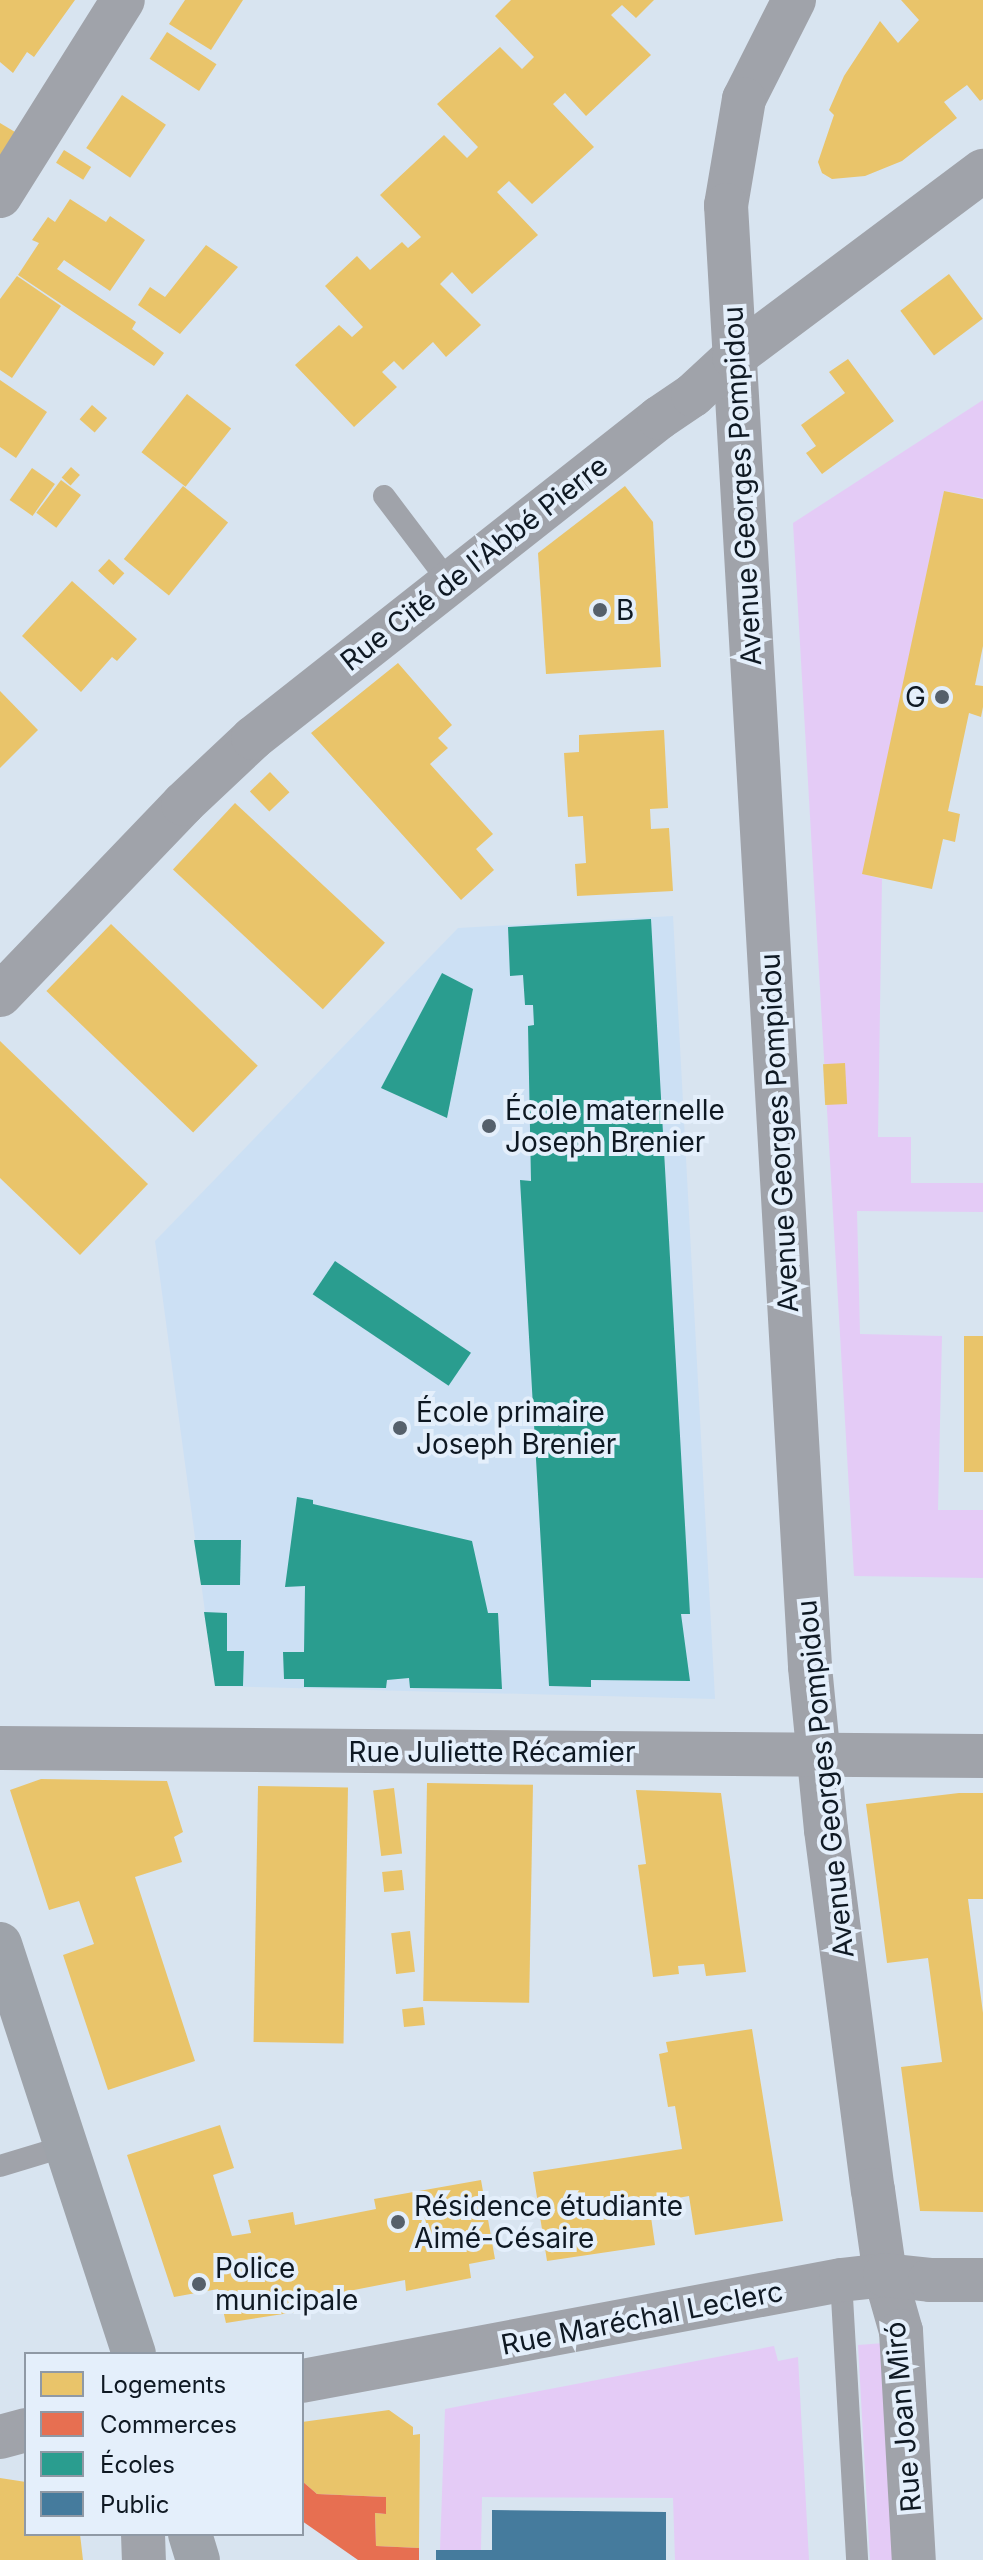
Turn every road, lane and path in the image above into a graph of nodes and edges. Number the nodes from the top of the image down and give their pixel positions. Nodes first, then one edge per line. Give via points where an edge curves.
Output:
1 (123, 0) edge
2 (794, 0) edge
3 (983, 171) edge
4 (0, 196) edge
5 (734, 357) junction
6 (384, 496) dead end
7 (449, 582) junction
8 (0, 995) edge
9 (0, 1748) edge
10 (819, 1754) junction
11 (983, 1756) edge
12 (0, 1944) edge
13 (14, 2036) edge
14 (66, 2146) junction
15 (0, 2166) edge
16 (885, 2275) junction
17 (841, 2280) junction
18 (983, 2280) edge
19 (133, 2352) edge
20 (304, 2381) edge
21 (24, 2431) edge
22 (0, 2437) edge
23 (143, 2536) edge
24 (191, 2536) edge
25 (144, 2560) edge
26 (198, 2560) edge
27 (857, 2560) edge
28 (914, 2560) edge

1 - 4 street
2 - 5 street, Avenue Georges Pompidou via 741,114 726,205
3 - 5 street, Rue Cité de l'Abbé Pierre
5 - 7 street, Rue Cité de l'Abbé Pierre via 693,395
5 - 10 street, Avenue Georges Pompidou
6 - 7 lane
7 - 8 street, Rue Cité de l'Abbé Pierre via 253,738
9 - 10 street, Rue Juliette Récamier
10 - 11 street, Rue Juliette Récamier
10 - 16 street, Avenue Georges Pompidou
12 - 13 main road
13 - 14 main road
14 - 15 lane
14 - 19 main road
16 - 17 street, Rue Maréchal Leclerc
16 - 18 street, Rue Maréchal Leclerc
16 - 28 street, Rue Joan Miró via 901,2331
17 - 20 street, Rue Maréchal Leclerc
17 - 27 lane
21 - 22 street
23 - 25 street
24 - 26 main road

